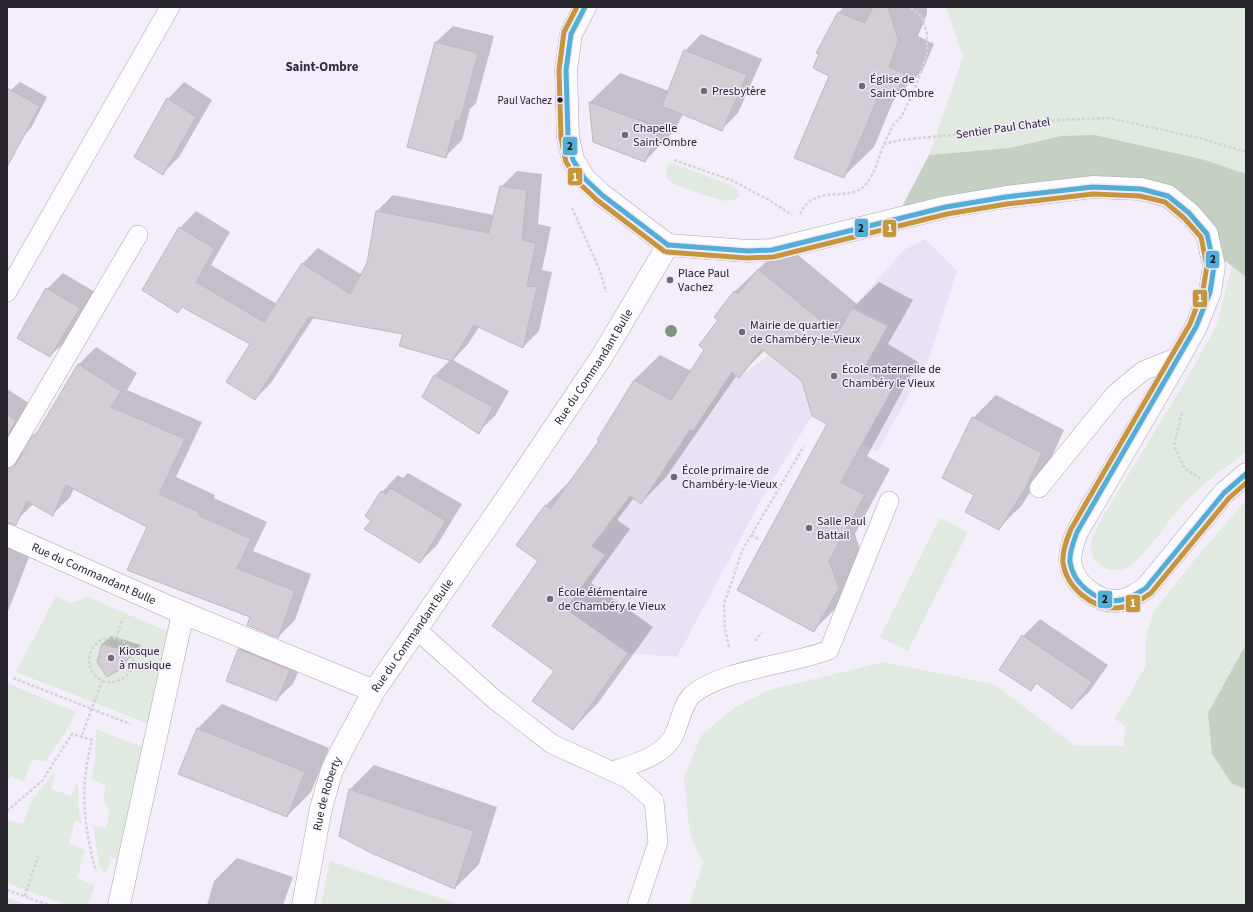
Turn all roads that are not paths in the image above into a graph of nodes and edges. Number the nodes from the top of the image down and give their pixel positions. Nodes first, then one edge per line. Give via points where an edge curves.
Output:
1 (170, 7) edge
2 (585, 7) edge
3 (138, 235) dead end
4 (668, 245) junction
5 (7, 292) edge
6 (1180, 356) junction
7 (7, 458) edge
8 (1246, 474) edge
9 (1039, 488) dead end
10 (889, 501) dead end
11 (7, 535) edge
12 (183, 613) junction
13 (417, 630) junction
14 (374, 691) junction
15 (612, 771) junction
16 (119, 905) edge
17 (303, 905) edge
18 (637, 905) edge

1 - 5 lane
2 - 4 street via 571,34 566,70 568,137 573,160 584,178
3 - 7 lane
4 - 6 street via 748,251 772,250 954,206 1093,187 1141,190 1168,196 1189,213 1207,234 1214,266 1210,292 1196,327
4 - 13 street, Rue du Commandant Bulle via 600,358
6 - 8 street via 1077,532 1071,551 1071,565 1077,579 1086,589 1099,597 1117,601 1133,597 1150,583 1224,493
6 - 9 lane via 1143,371 1116,393
10 - 15 lane via 829,650 724,678 693,695 681,712 676,732 662,749 640,762
11 - 12 street, Rue du Commandant Bulle
12 - 14 street, Rue du Commandant Bulle
12 - 16 street
13 - 14 street, Rue du Commandant Bulle
13 - 15 lane via 494,699 552,744
14 - 17 street, Rue de Roberty via 332,770 321,808
15 - 18 lane via 629,779 654,801 658,842

